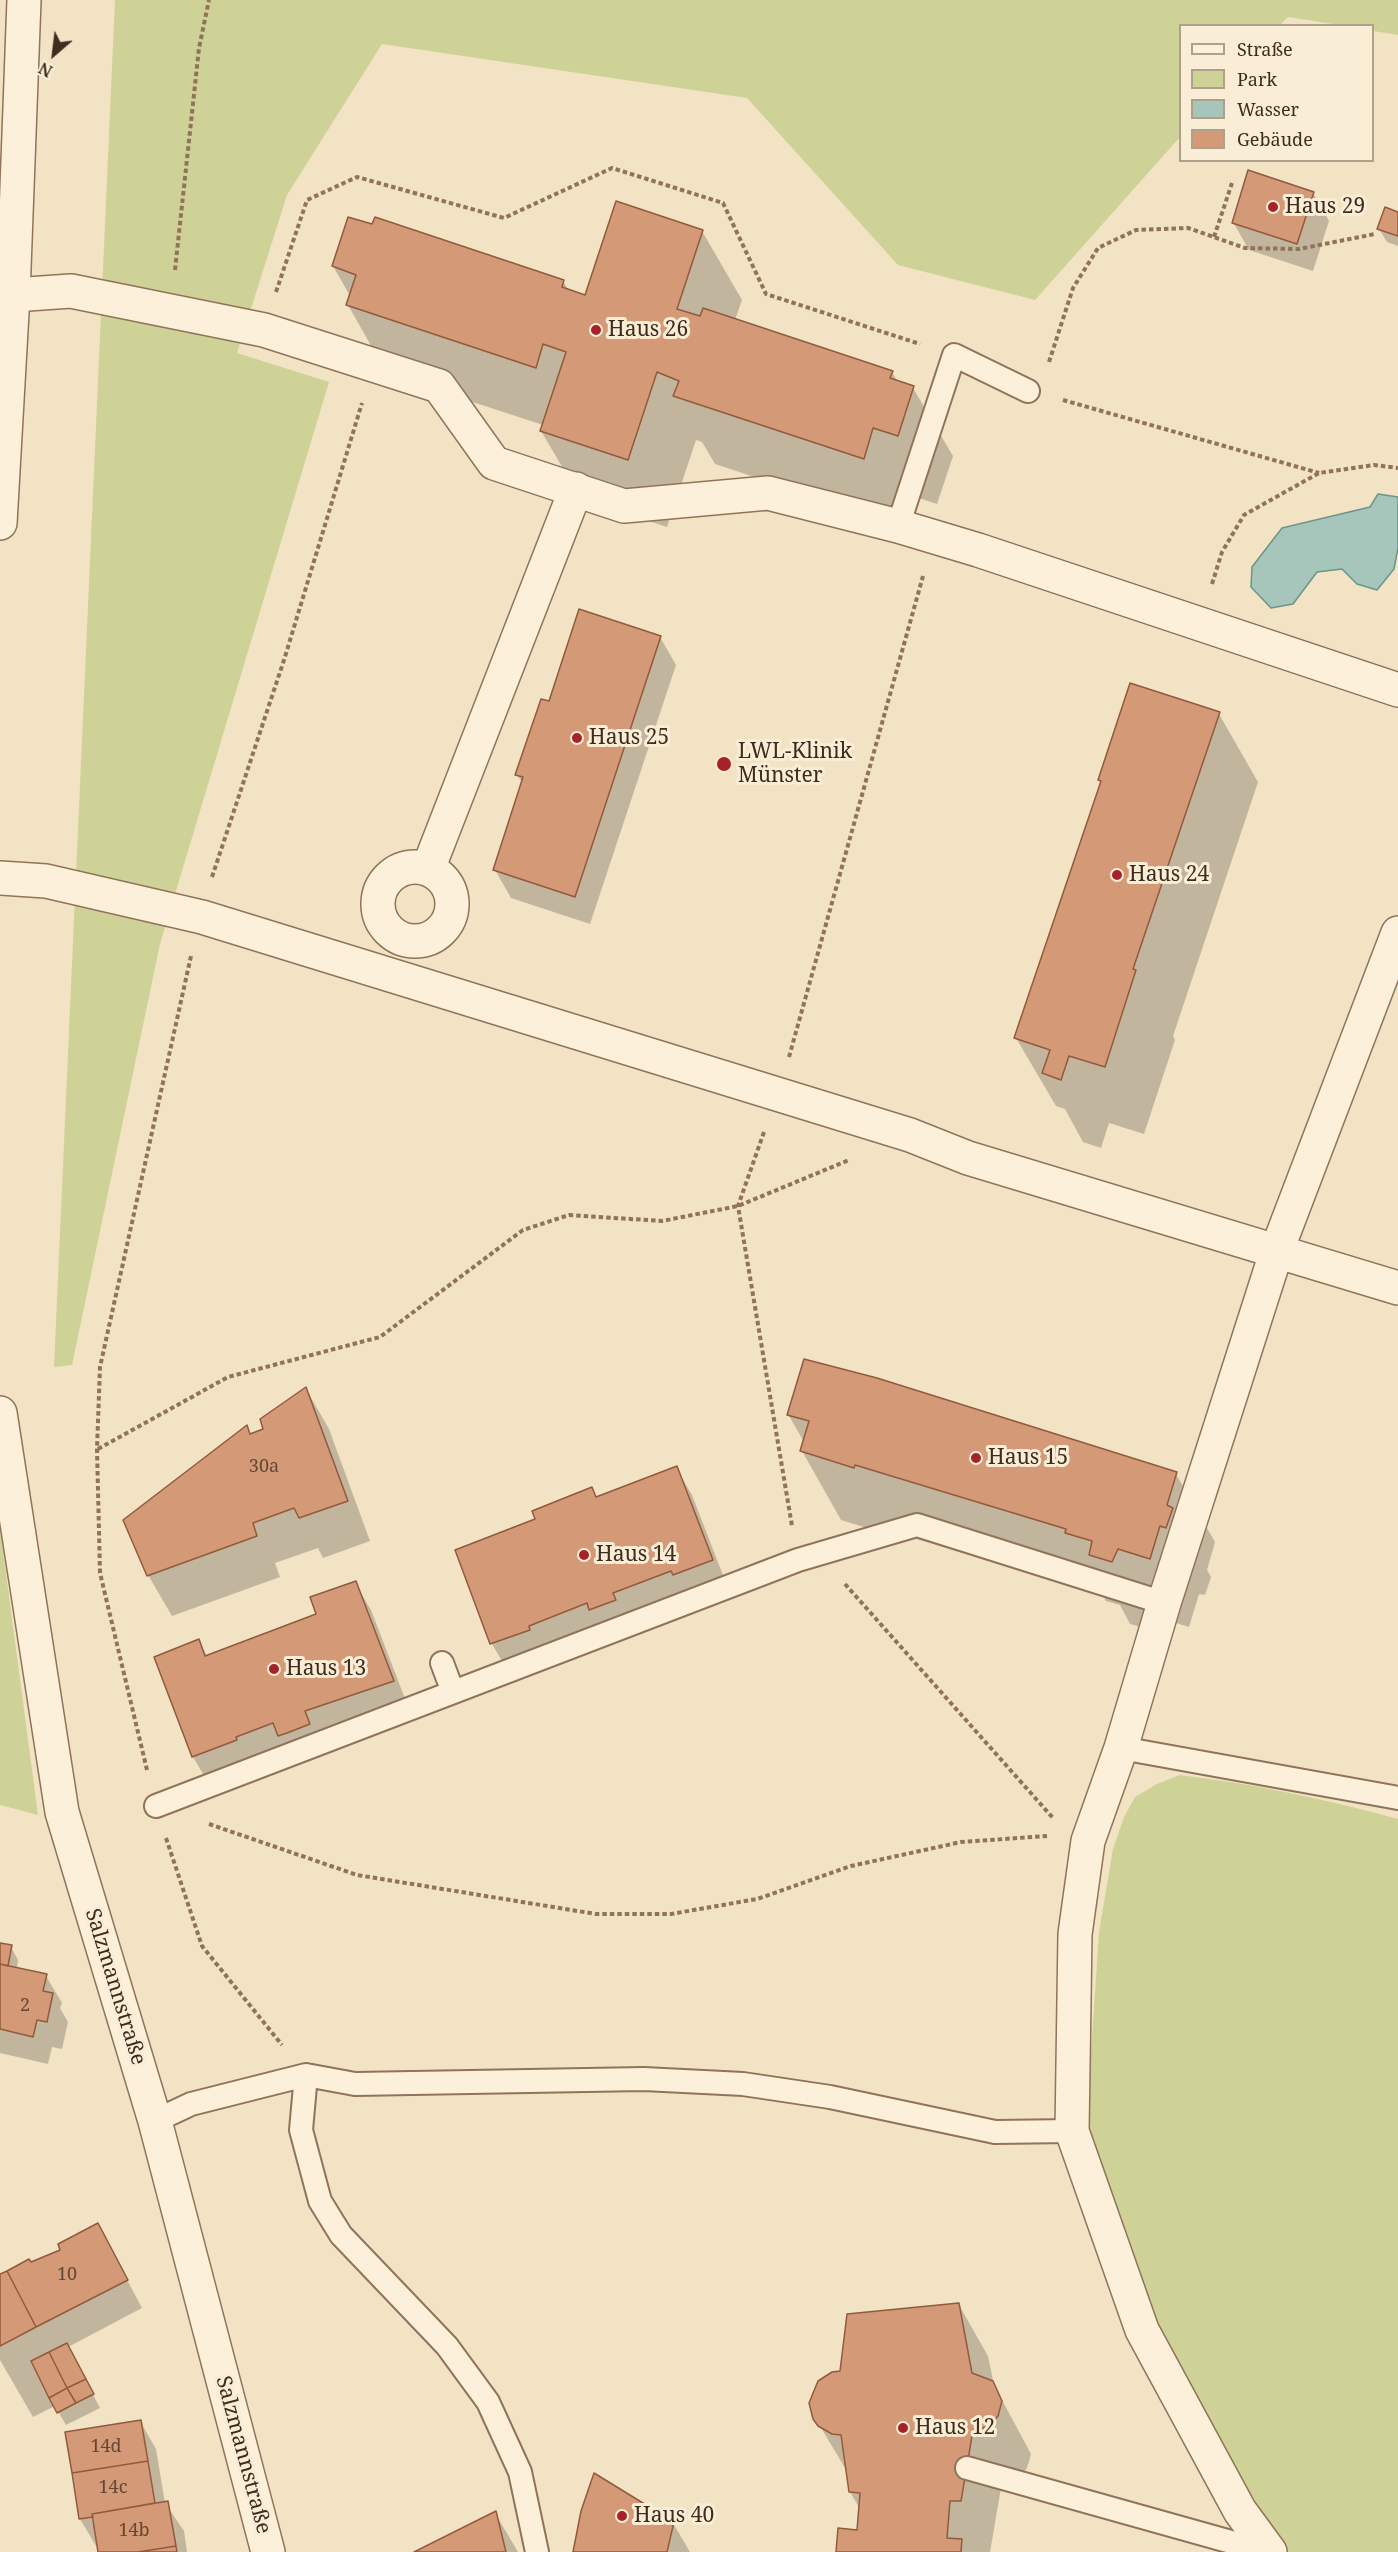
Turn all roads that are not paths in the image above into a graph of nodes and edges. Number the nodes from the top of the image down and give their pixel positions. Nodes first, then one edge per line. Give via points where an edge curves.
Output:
1 (24, 0) edge
2 (7, 298) edge
3 (1034, 392) road end
4 (576, 489) junction
5 (0, 523) edge
6 (898, 526) junction
7 (1398, 690) edge
8 (428, 869) junction
9 (0, 878) edge
10 (1398, 933) edge
11 (401, 938) junction
12 (390, 976) junction
13 (1277, 1250) junction
14 (1398, 1288) edge
15 (0, 1413) edge
16 (1164, 1603) junction
17 (442, 1663) dead end
18 (453, 1692) junction
19 (1121, 1748) junction
20 (1398, 1798) edge
21 (156, 1806) road end
22 (306, 2075) junction
23 (155, 2121) junction
24 (1072, 2131) junction
25 (967, 2468) dead end
26 (268, 2552) edge
27 (537, 2552) edge
28 (1269, 2552) edge

1 - 2 street
2 - 4 street via 71,291 171,311 264,330 439,386 494,463
2 - 5 street
3 - 6 lane via 954,355
4 - 6 street via 624,506 768,493
4 - 8 street
6 - 7 street
8 - 11 street via 415,867 392,875 379,896 381,920
8 - 11 street via 448,890 452,907 449,919 433,937 421,941
9 - 12 street via 46,881 202,917
10 - 13 street
11 - 12 street
12 - 13 street via 910,1135 968,1158
13 - 14 street
13 - 16 street
15 - 23 street, Salzmannstraße via 62,1812
16 - 18 lane via 917,1525 808,1557
16 - 19 street
17 - 18 lane
18 - 21 lane
19 - 20 lane
19 - 24 street via 1088,1841 1075,1934
22 - 23 lane via 190,2104
22 - 24 lane via 355,2084 644,2079 743,2085 830,2097 995,2132
22 - 27 lane via 301,2130 320,2201 341,2235 447,2346 488,2402 520,2472
23 - 26 street, Salzmannstraße
24 - 28 street via 1142,2330 1240,2511
25 - 28 lane

